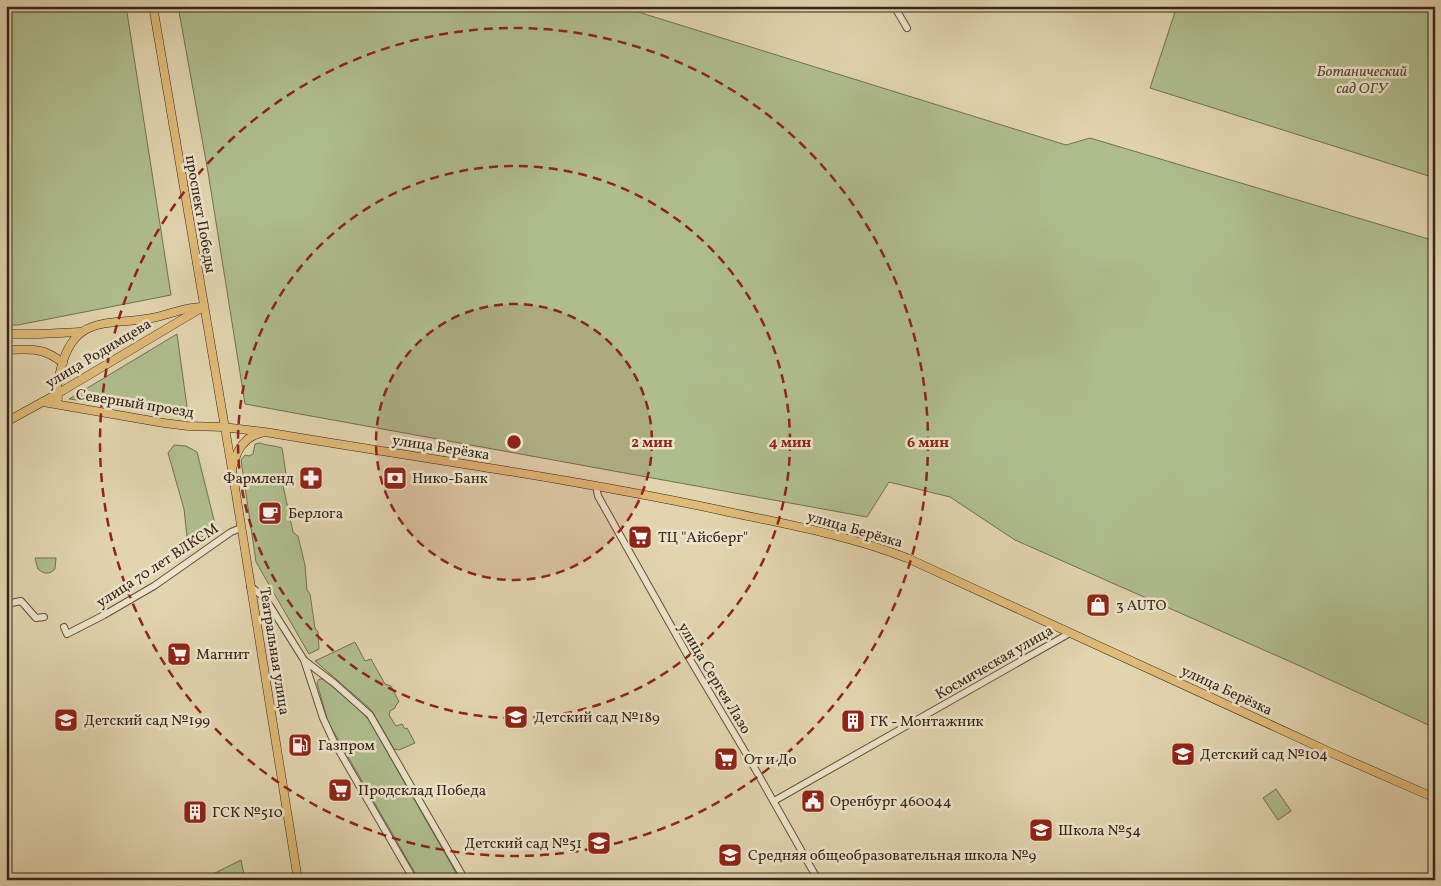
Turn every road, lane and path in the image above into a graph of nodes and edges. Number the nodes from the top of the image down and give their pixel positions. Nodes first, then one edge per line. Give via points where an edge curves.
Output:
1 (153, 6) edge
2 (894, 6) edge
3 (907, 28) dead end
4 (203, 307) junction
5 (80, 332) junction
6 (6, 334) edge
7 (6, 350) edge
8 (62, 363) junction
9 (57, 394) junction
10 (43, 402) junction
11 (61, 405) junction
12 (6, 422) edge
13 (223, 427) junction
14 (265, 432) junction
15 (232, 469) junction
16 (596, 486) junction
17 (241, 528) junction
18 (250, 586) junction
19 (6, 604) edge
20 (44, 617) dead end
21 (64, 627) dead end
22 (1070, 633) junction
23 (304, 660) junction
24 (1435, 798) edge
25 (774, 801) junction
26 (298, 880) edge
27 (414, 880) edge
28 (465, 880) edge
29 (818, 880) edge

1 - 4 main road, проспект Победы
2 - 3 street
4 - 5 main road via 191,307 143,320 105,323
4 - 9 main road, улица Родимцева
4 - 13 main road, проспект Победы
5 - 6 main road
5 - 8 main road
7 - 8 main road via 40,350
8 - 9 main road
9 - 10 main road, улица Родимцева
9 - 11 main road
10 - 11 main road, Северный проезд
10 - 12 main road, улица Родимцева
11 - 13 main road, Северный проезд via 164,423
13 - 14 main road, улица Берёзка
13 - 15 main road, Театральная улица
14 - 15 main road via 244,442 235,454
14 - 16 main road, улица Берёзка
15 - 17 main road, Театральная улица
16 - 22 main road, улица Берёзка via 750,516 881,548
16 - 25 street, улица Сергея Лазо via 598,496 652,594
17 - 18 main road, Театральная улица
17 - 21 street, улица 70 лет ВЛКСМ via 104,616 67,634
18 - 23 street via 270,606
18 - 26 main road, Театральная улица
19 - 20 street via 21,601 36,618
22 - 24 main road, улица Берёзка
22 - 25 street, Космическая улица
23 - 27 street via 334,742
23 - 28 street via 370,715
25 - 29 street, улица Сергея Лазо

